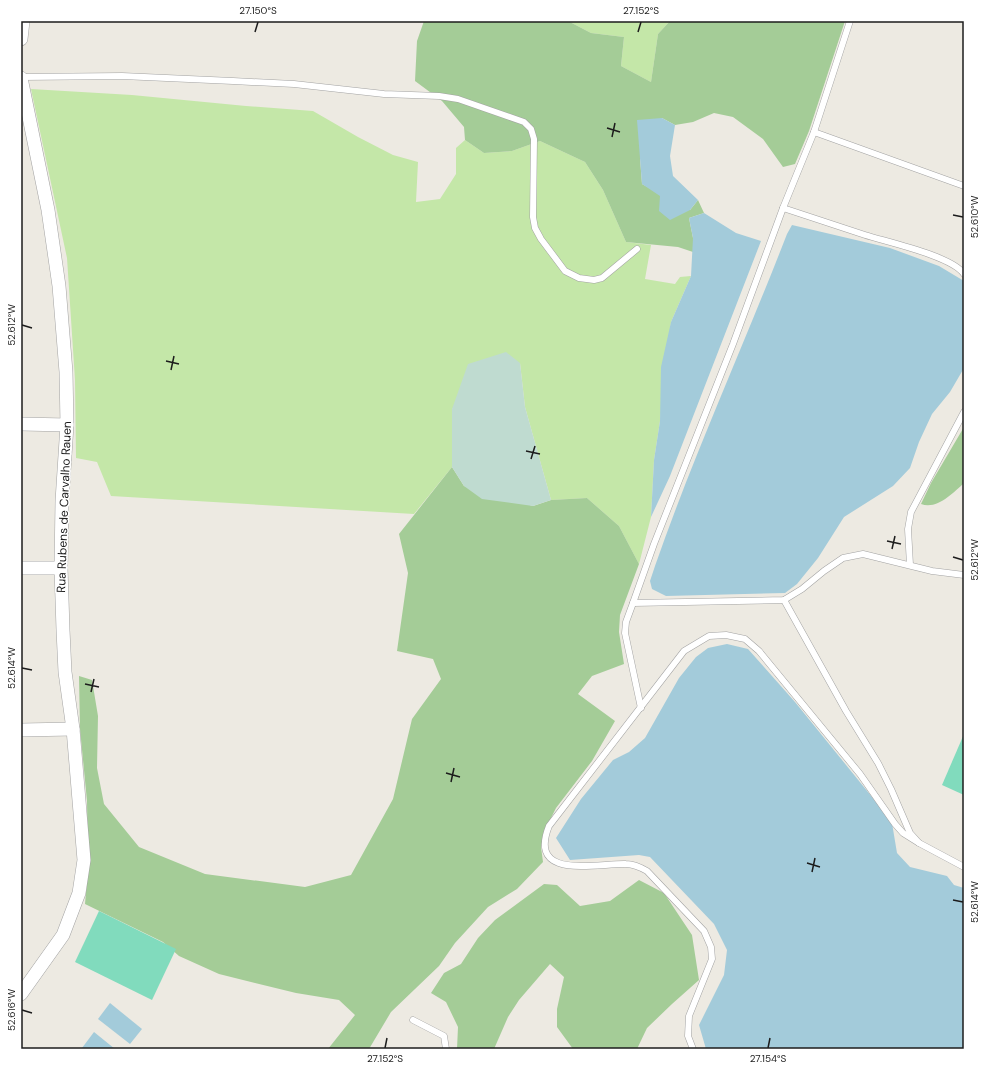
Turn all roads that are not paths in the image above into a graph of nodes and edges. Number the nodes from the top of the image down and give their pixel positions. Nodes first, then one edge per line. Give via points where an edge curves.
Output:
1 (23, 21) edge
2 (850, 21) edge
3 (21, 39) edge
4 (21, 78) edge
5 (814, 132) junction
6 (964, 186) edge
7 (783, 208) junction
8 (637, 249) dead end
9 (964, 274) edge
10 (964, 412) edge
11 (21, 424) edge
12 (67, 425) junction
13 (910, 565) junction
14 (21, 568) edge
15 (61, 568) junction
16 (964, 575) edge
17 (784, 600) junction
18 (633, 603) junction
19 (641, 708) junction
20 (73, 729) junction
21 (21, 730) edge
22 (919, 843) junction
23 (964, 867) edge
24 (21, 994) edge
25 (412, 1020) dead end
26 (446, 1049) edge
27 (693, 1049) edge

1 - 3 street
2 - 5 lane
4 - 8 lane via 122,76 233,80 458,99 524,122 531,129 534,139 535,228 565,271 578,278 602,278
4 - 12 street, Rua Rubens de Carvalho Rauen via 48,210 59,286 66,372
5 - 6 lane
5 - 7 lane
7 - 9 lane via 931,254 961,269
7 - 18 lane
10 - 13 lane via 911,512 908,528
11 - 12 street
12 - 15 street, Rua Rubens de Carvalho Rauen
13 - 16 lane
13 - 17 lane via 863,554 843,558
14 - 15 street
15 - 20 street, Rua Rubens de Carvalho Rauen via 65,672
17 - 18 lane
17 - 22 lane via 878,763 910,833
18 - 19 lane via 625,633
19 - 22 lane via 684,651 709,636 726,635 745,639 759,651 860,774 895,824 903,833
19 - 27 lane via 549,826 545,836 545,847 550,858 560,864 636,865 647,871 704,931 711,946 712,959 689,1016 688,1036
20 - 21 street
20 - 24 street, Rua Rubens de Carvalho Rauen via 84,860 79,893 63,935
22 - 23 lane
25 - 26 lane via 444,1036

